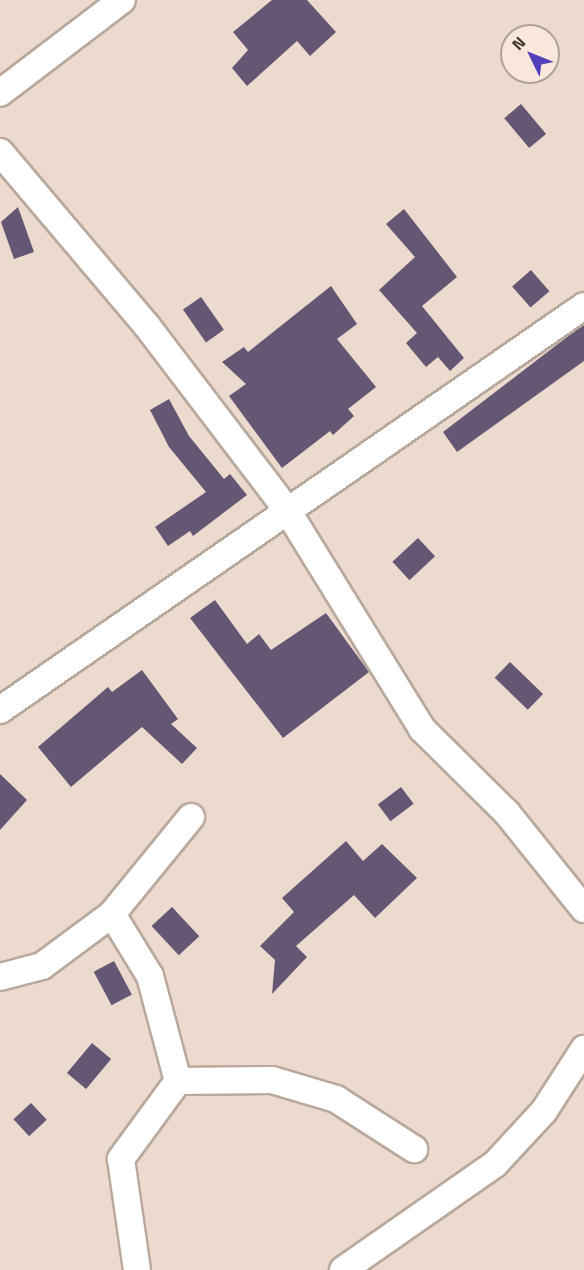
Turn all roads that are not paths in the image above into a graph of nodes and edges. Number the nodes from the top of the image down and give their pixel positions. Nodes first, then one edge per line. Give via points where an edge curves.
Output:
1 (122, 0) edge
2 (0, 93) edge
3 (0, 152) edge
4 (584, 306) edge
5 (287, 510) junction
6 (0, 710) edge
7 (190, 818) dead end
8 (584, 909) edge
9 (112, 914) junction
10 (0, 977) edge
11 (584, 1049) edge
12 (178, 1082) junction
13 (414, 1149) dead end
14 (137, 1270) edge
15 (343, 1270) edge

1 - 2 street
3 - 5 street via 147,326
4 - 5 street
5 - 6 street
5 - 8 street via 422,729 507,813
7 - 9 street
9 - 10 street via 42,966
9 - 12 street via 150,976
11 - 15 street via 544,1111 495,1164
12 - 13 street via 272,1080 336,1099
12 - 14 street via 121,1159

